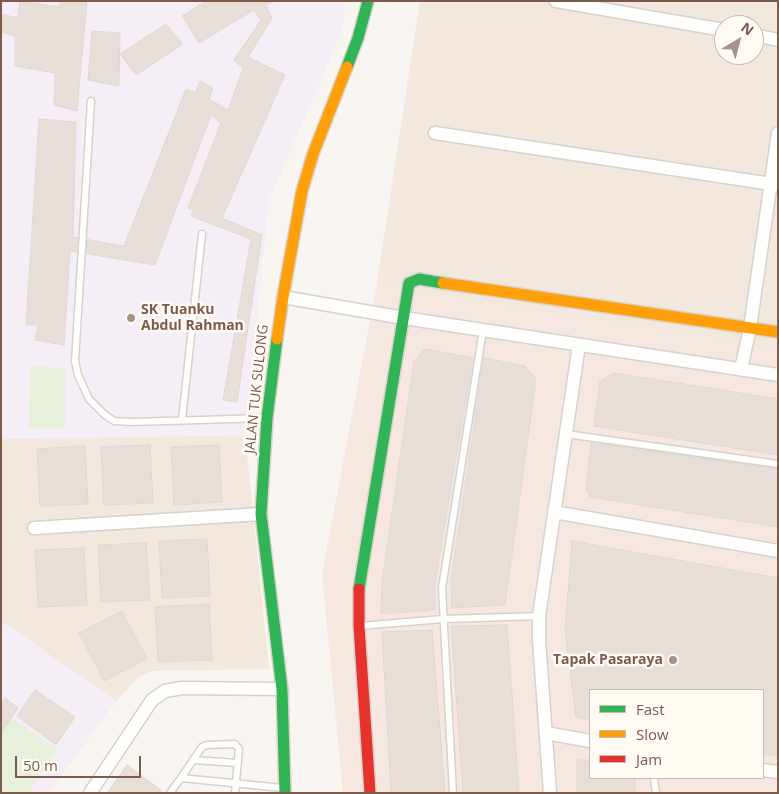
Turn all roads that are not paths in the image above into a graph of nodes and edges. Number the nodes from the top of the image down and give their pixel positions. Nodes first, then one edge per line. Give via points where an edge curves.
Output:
1 (368, 1) edge
2 (556, 1) edge
3 (714, 28) edge
4 (764, 37) edge
5 (778, 40) edge
6 (91, 101) dead end
7 (435, 133) dead end
8 (778, 133) edge
9 (774, 184) edge
10 (202, 234) dead end
11 (283, 297) junction
12 (404, 318) junction
13 (750, 328) junction
14 (483, 330) junction
15 (778, 332) edge
16 (579, 344) junction
17 (741, 369) junction
18 (778, 375) edge
19 (266, 418) junction
20 (182, 420) junction
21 (566, 434) junction
22 (778, 464) edge
23 (554, 512) junction
24 (261, 514) junction
25 (34, 528) dead end
26 (778, 551) edge
27 (539, 616) junction
28 (443, 620) junction
29 (359, 626) junction
30 (282, 689) junction
31 (546, 733) junction
32 (589, 741) edge
33 (193, 760) junction
34 (237, 763) junction
35 (764, 770) edge
36 (778, 772) edge
37 (181, 778) junction
38 (654, 779) edge
39 (236, 783) junction
40 (285, 791) edge
41 (90, 793) edge
42 (170, 793) edge
43 (235, 793) edge
44 (370, 793) edge
45 (453, 793) edge
46 (550, 793) edge
47 (656, 793) edge

1 - 11 street, JALAN TUK SULONG via 358,38 313,154 302,192
2 - 3 street
4 - 5 street
6 - 20 lane via 76,361 78,375 89,398 114,420
7 - 9 street
8 - 9 street
9 - 13 street
10 - 20 lane
11 - 12 street
11 - 19 street, JALAN TUK SULONG
12 - 13 street via 410,283 419,279
12 - 14 street
12 - 29 street via 359,586
13 - 15 street
13 - 17 street
14 - 16 street
14 - 28 lane via 442,588
16 - 17 street
16 - 21 street
17 - 18 street
19 - 20 lane
19 - 24 street, JALAN TUK SULONG
21 - 22 lane
21 - 23 street
23 - 26 street
23 - 27 street
24 - 25 street
24 - 30 street, JALAN TUK SULONG
27 - 28 lane
27 - 31 street
28 - 29 lane
28 - 45 lane
29 - 44 street
30 - 40 street, JALAN TUK SULONG
30 - 41 street via 182,688 165,692 152,700
31 - 32 street
31 - 46 street
33 - 34 lane
33 - 34 lane via 207,745 235,744 239,748
33 - 37 lane
34 - 39 lane
35 - 36 street
37 - 39 lane
37 - 42 lane
38 - 47 lane
39 - 40 lane
39 - 43 lane

